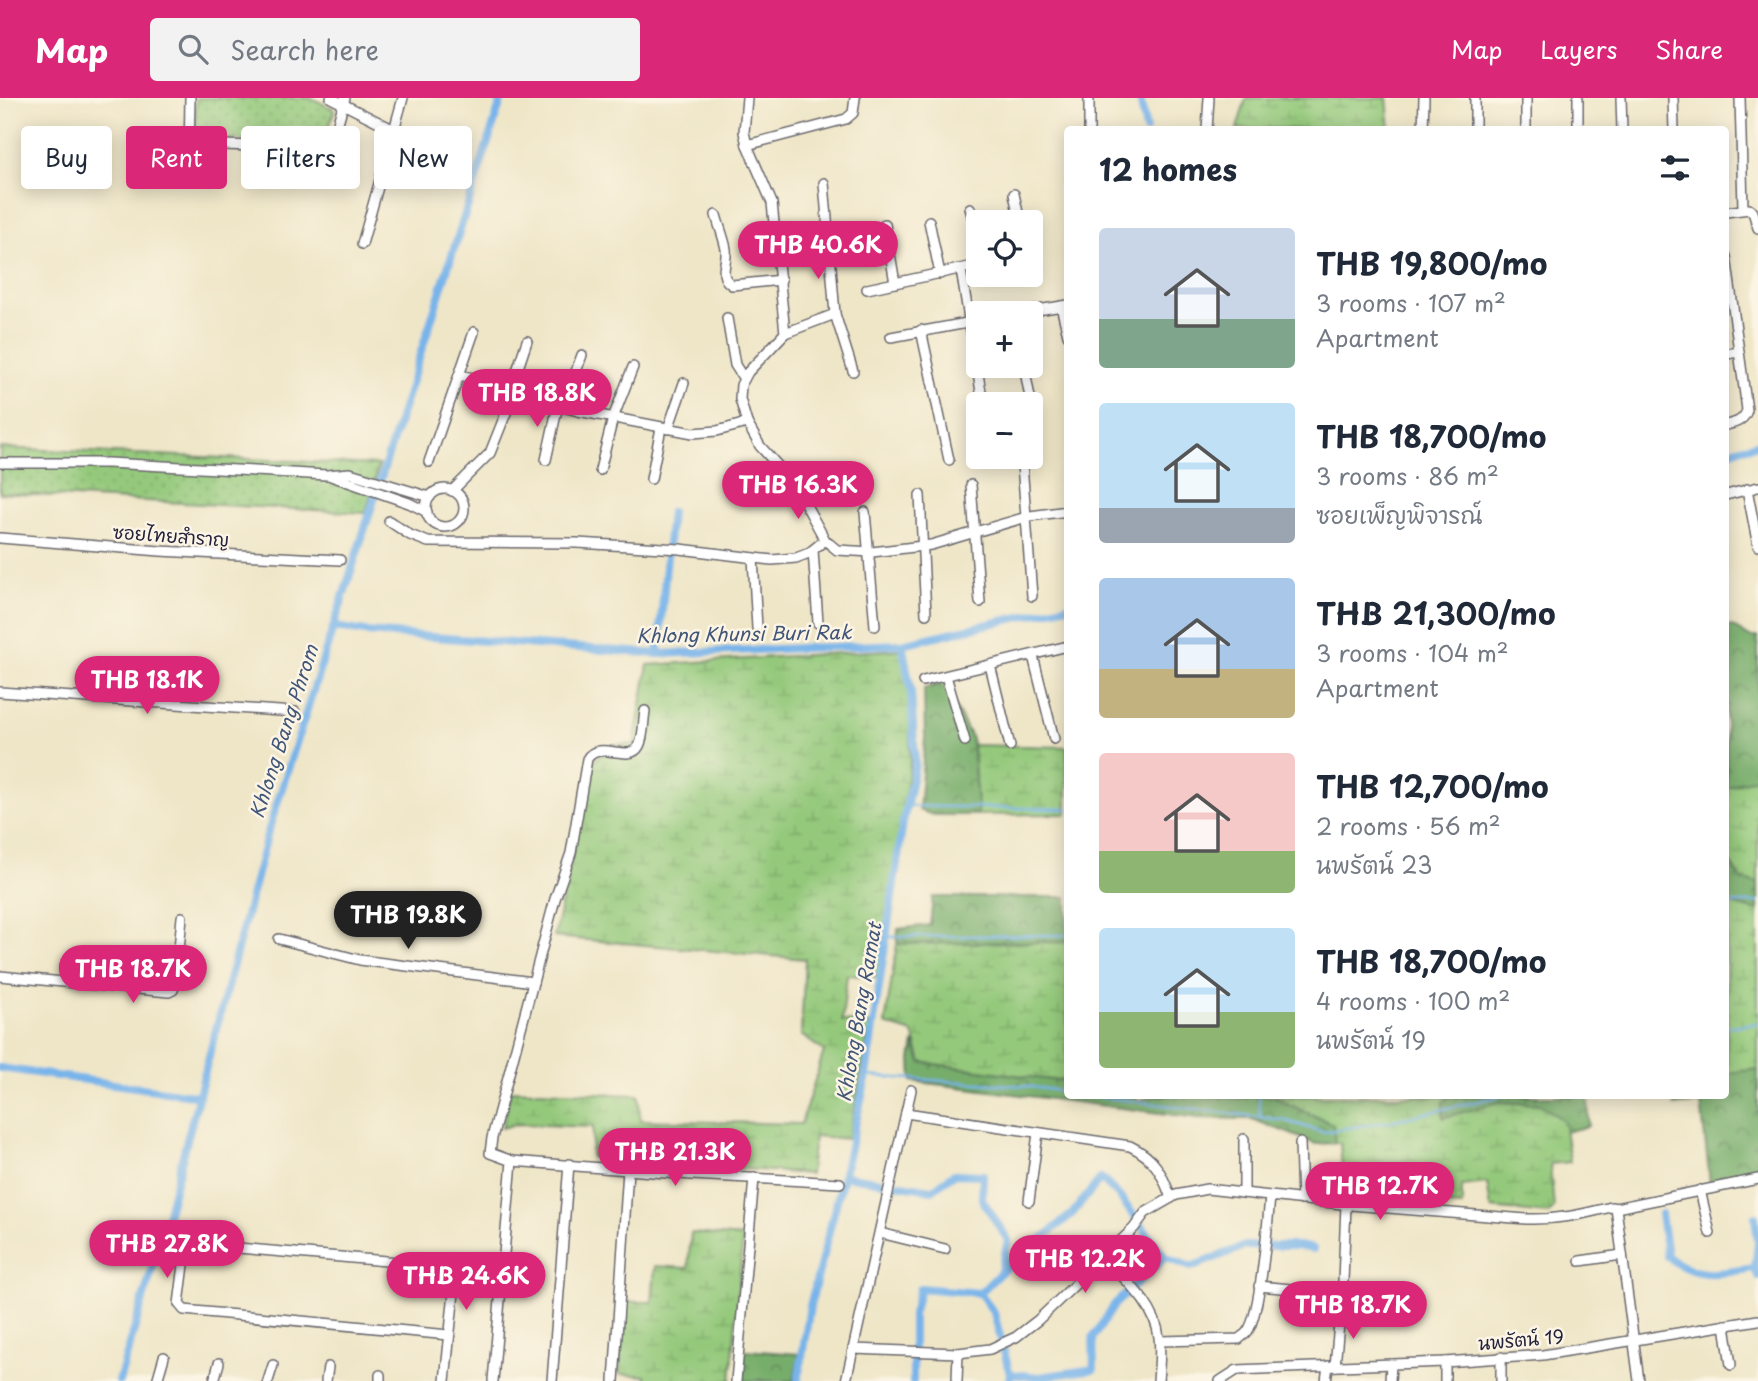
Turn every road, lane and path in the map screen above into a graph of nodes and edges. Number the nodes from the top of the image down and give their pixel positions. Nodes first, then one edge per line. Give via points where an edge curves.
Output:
1 (190, 98) edge
2 (331, 98) edge
3 (403, 98) edge
4 (747, 98) edge
5 (855, 98) edge
6 (1089, 98) edge
7 (1209, 98) edge
8 (1424, 98) edge
9 (1475, 98) edge
10 (1526, 98) edge
11 (1578, 98) edge
12 (1621, 98) edge
13 (1673, 98) edge
14 (1740, 98) edge
15 (344, 101) edge
16 (189, 126) edge
17 (337, 126) edge
18 (387, 126) edge
19 (395, 126) edge
20 (1089, 126) edge
21 (1207, 126) edge
22 (1423, 126) edge
23 (1475, 126) edge
24 (1526, 126) edge
25 (1578, 126) edge
26 (1622, 126) edge
27 (1674, 126) edge
28 (747, 145) junction
29 (824, 183) dead end
30 (377, 189) edge
31 (1014, 194) dead end
32 (1744, 208) junction
33 (1017, 210) edge
34 (1729, 211) edge
35 (716, 215) dead end
36 (929, 221) dead end
37 (885, 224) dead end
38 (1758, 228) edge
39 (362, 244) dead end
40 (966, 269) edge
41 (961, 270) junction
42 (940, 274) junction
43 (780, 280) junction
44 (895, 283) junction
45 (867, 289) dead end
46 (1729, 293) edge
47 (1064, 305) edge
48 (966, 308) edge
49 (1043, 309) edge
50 (835, 314) junction
51 (727, 318) dead end
52 (966, 323) edge
53 (921, 330) junction
54 (474, 331) dead end
55 (785, 333) junction
56 (891, 337) dead end
57 (527, 341) dead end
58 (1739, 352) junction
59 (1729, 354) edge
60 (582, 355) dead end
61 (633, 367) dead end
62 (853, 371) dead end
63 (459, 375) junction
64 (744, 379) junction
65 (684, 383) dead end
66 (517, 397) junction
67 (560, 406) junction
68 (613, 418) junction
69 (747, 423) junction
70 (1729, 424) edge
71 (665, 428) junction
72 (546, 460) dead end
73 (949, 460) dead end
74 (429, 461) dead end
75 (0, 463) edge
76 (1022, 469) edge
77 (600, 470) dead end
78 (651, 479) dead end
79 (971, 485) dead end
80 (1758, 487) edge
81 (1746, 489) junction
82 (452, 491) junction
83 (1729, 494) edge
84 (920, 495) dead end
85 (430, 497) junction
86 (410, 498) junction
87 (427, 512) junction
88 (865, 512) dead end
89 (1064, 512) edge
90 (1026, 517) junction
91 (389, 521) dead end
92 (975, 532) junction
93 (0, 538) edge
94 (825, 540) junction
95 (922, 546) junction
96 (1758, 546) edge
97 (813, 550) junction
98 (868, 552) junction
99 (753, 558) junction
100 (340, 560) dead end
101 (1032, 596) dead end
102 (980, 602) dead end
103 (926, 614) dead end
104 (818, 623) dead end
105 (875, 626) dead end
106 (757, 628) dead end
107 (1064, 647) edge
108 (1033, 656) junction
109 (990, 665) junction
110 (946, 676) junction
111 (923, 681) dead end
112 (0, 692) edge
113 (645, 711) dead end
114 (295, 712) dead end
115 (1054, 739) dead end
116 (965, 741) dead end
117 (1010, 746) dead end
118 (183, 918) dead end
119 (279, 939) dead end
120 (0, 976) edge
121 (533, 982) junction
122 (911, 1090) dead end
123 (906, 1113) junction
124 (1038, 1133) junction
125 (1244, 1139) dead end
126 (1300, 1143) dead end
127 (512, 1160) junction
128 (569, 1164) junction
129 (628, 1170) junction
130 (754, 1178) junction
131 (1758, 1180) edge
132 (840, 1183) dead end
133 (1700, 1190) junction
134 (1244, 1194) junction
135 (1270, 1196) junction
136 (1171, 1198) junction
137 (1302, 1200) junction
138 (1029, 1201) dead end
139 (1346, 1204) junction
140 (1616, 1208) junction
141 (880, 1233) junction
142 (1710, 1233) dead end
143 (945, 1249) dead end
144 (1622, 1255) junction
145 (1104, 1256) junction
146 (1580, 1261) dead end
147 (1259, 1286) junction
148 (1312, 1291) dead end
149 (1758, 1320) edge
150 (1725, 1325) junction
151 (449, 1335) junction
152 (1632, 1339) junction
153 (1160, 1341) junction
154 (853, 1349) junction
155 (958, 1353) junction
156 (164, 1357) dead end
157 (1501, 1357) junction
158 (1445, 1362) junction
159 (219, 1363) dead end
160 (1391, 1364) junction
161 (273, 1365) dead end
162 (1731, 1365) dead end
163 (1331, 1366) junction
164 (328, 1367) dead end
165 (1267, 1368) junction
166 (157, 1381) edge
167 (214, 1381) edge
168 (268, 1381) edge
169 (326, 1381) edge
170 (445, 1381) edge
171 (493, 1381) edge
172 (552, 1381) edge
173 (614, 1381) edge
174 (736, 1381) edge
175 (846, 1381) edge
176 (957, 1381) edge
177 (1158, 1381) edge
178 (1220, 1381) edge
179 (1267, 1381) edge
180 (1326, 1381) edge
181 (1390, 1381) edge
182 (1445, 1381) edge
183 (1501, 1381) edge
184 (1639, 1381) edge

1 - 16 street
2 - 15 street
3 - 19 street
4 - 28 street
5 - 28 street via 853,113 846,120
6 - 20 street
7 - 21 street
8 - 22 street
9 - 23 street
10 - 24 street
11 - 25 street
12 - 26 street
13 - 27 street
14 - 32 street
15 - 17 street
15 - 18 street
28 - 43 street via 772,203
29 - 50 street
30 - 39 street
31 - 33 street
32 - 34 street
32 - 38 street via 1753,212
35 - 43 street via 726,250 726,281 732,285
36 - 42 street
37 - 44 street
40 - 41 street
41 - 42 street
41 - 48 street
42 - 44 street
43 - 55 street
44 - 45 street
46 - 58 street
47 - 49 street
50 - 55 street
50 - 62 street
51 - 64 street via 735,365
52 - 53 street
53 - 56 street
53 - 73 street
54 - 63 street
55 - 64 street
57 - 66 street via 513,385
58 - 59 street
58 - 70 street via 1747,410 1740,421
60 - 67 street
61 - 68 street
63 - 66 street via 502,384
63 - 74 street
64 - 69 street via 740,399
65 - 71 street
66 - 67 street
66 - 82 street via 510,403 490,453
67 - 68 street
67 - 72 street
68 - 71 street
68 - 77 street
69 - 71 street via 693,433
69 - 94 street via 760,446 796,485
71 - 78 street
75 - 86 street via 108,463 327,474
76 - 90 street
79 - 92 street
80 - 81 street
81 - 83 street
81 - 96 street
82 - 85 street via 438,491
82 - 87 street via 464,506 457,523 439,526
84 - 95 street
85 - 86 street
85 - 87 street
86 - 87 street
88 - 98 street
89 - 90 street
90 - 92 street
90 - 101 street
91 - 99 street via 428,542 578,543
92 - 95 street
92 - 102 street
93 - 100 street, ซอยไทยสำราญ
94 - 97 street
94 - 98 street via 838,550
95 - 98 street
95 - 103 street
97 - 99 street via 796,558
97 - 104 street
98 - 105 street
99 - 106 street
107 - 108 street
108 - 109 street
108 - 115 street
109 - 110 street
109 - 117 street
110 - 111 street
110 - 116 street
112 - 114 street
113 - 121 street via 636,751 597,750 587,759 571,853
118 - 120 street via 176,981 169,992
119 - 121 street via 360,960
121 - 127 street via 489,1153
122 - 123 street
123 - 124 street
123 - 141 street
124 - 136 street via 1130,1146 1157,1165
124 - 138 street
125 - 134 street
126 - 137 street
127 - 128 street
127 - 171 street
128 - 129 street
128 - 172 street
129 - 130 street
129 - 173 street
130 - 132 street
130 - 174 street
131 - 133 street
133 - 140 street
133 - 142 street
134 - 135 street
134 - 136 street via 1208,1189
135 - 137 street
135 - 147 street
136 - 145 street via 1144,1213
137 - 139 street
139 - 140 street via 1526,1220 1571,1218
139 - 163 street via 1343,1282
140 - 144 street
141 - 143 street
141 - 154 street
144 - 146 street
144 - 152 street
145 - 153 street via 1142,1298
145 - 155 street via 1016,1337 990,1349
147 - 148 street
147 - 153 street via 1253,1319 1239,1339
149 - 150 street, นพรัตน์ 19
150 - 152 street, นพรัตน์ 19
150 - 162 street
151 - 151 street via 456,1272 449,1265 192,1244 186,1249 179,1304 184,1310
151 - 170 street
152 - 157 street, นพรัตน์ 19
152 - 184 street
153 - 177 street
154 - 155 street
154 - 175 street
155 - 176 street
156 - 166 street
157 - 158 street, นพรัตน์ 19
157 - 183 street
158 - 160 street, นพรัตน์ 19
158 - 182 street
159 - 167 street
160 - 163 street, นพรัตน์ 19
160 - 181 street
161 - 168 street
163 - 165 street, นพรัตน์ 19
163 - 180 street
164 - 169 street
165 - 178 street, นพรัตน์ 19 via 1237,1370
165 - 179 street

